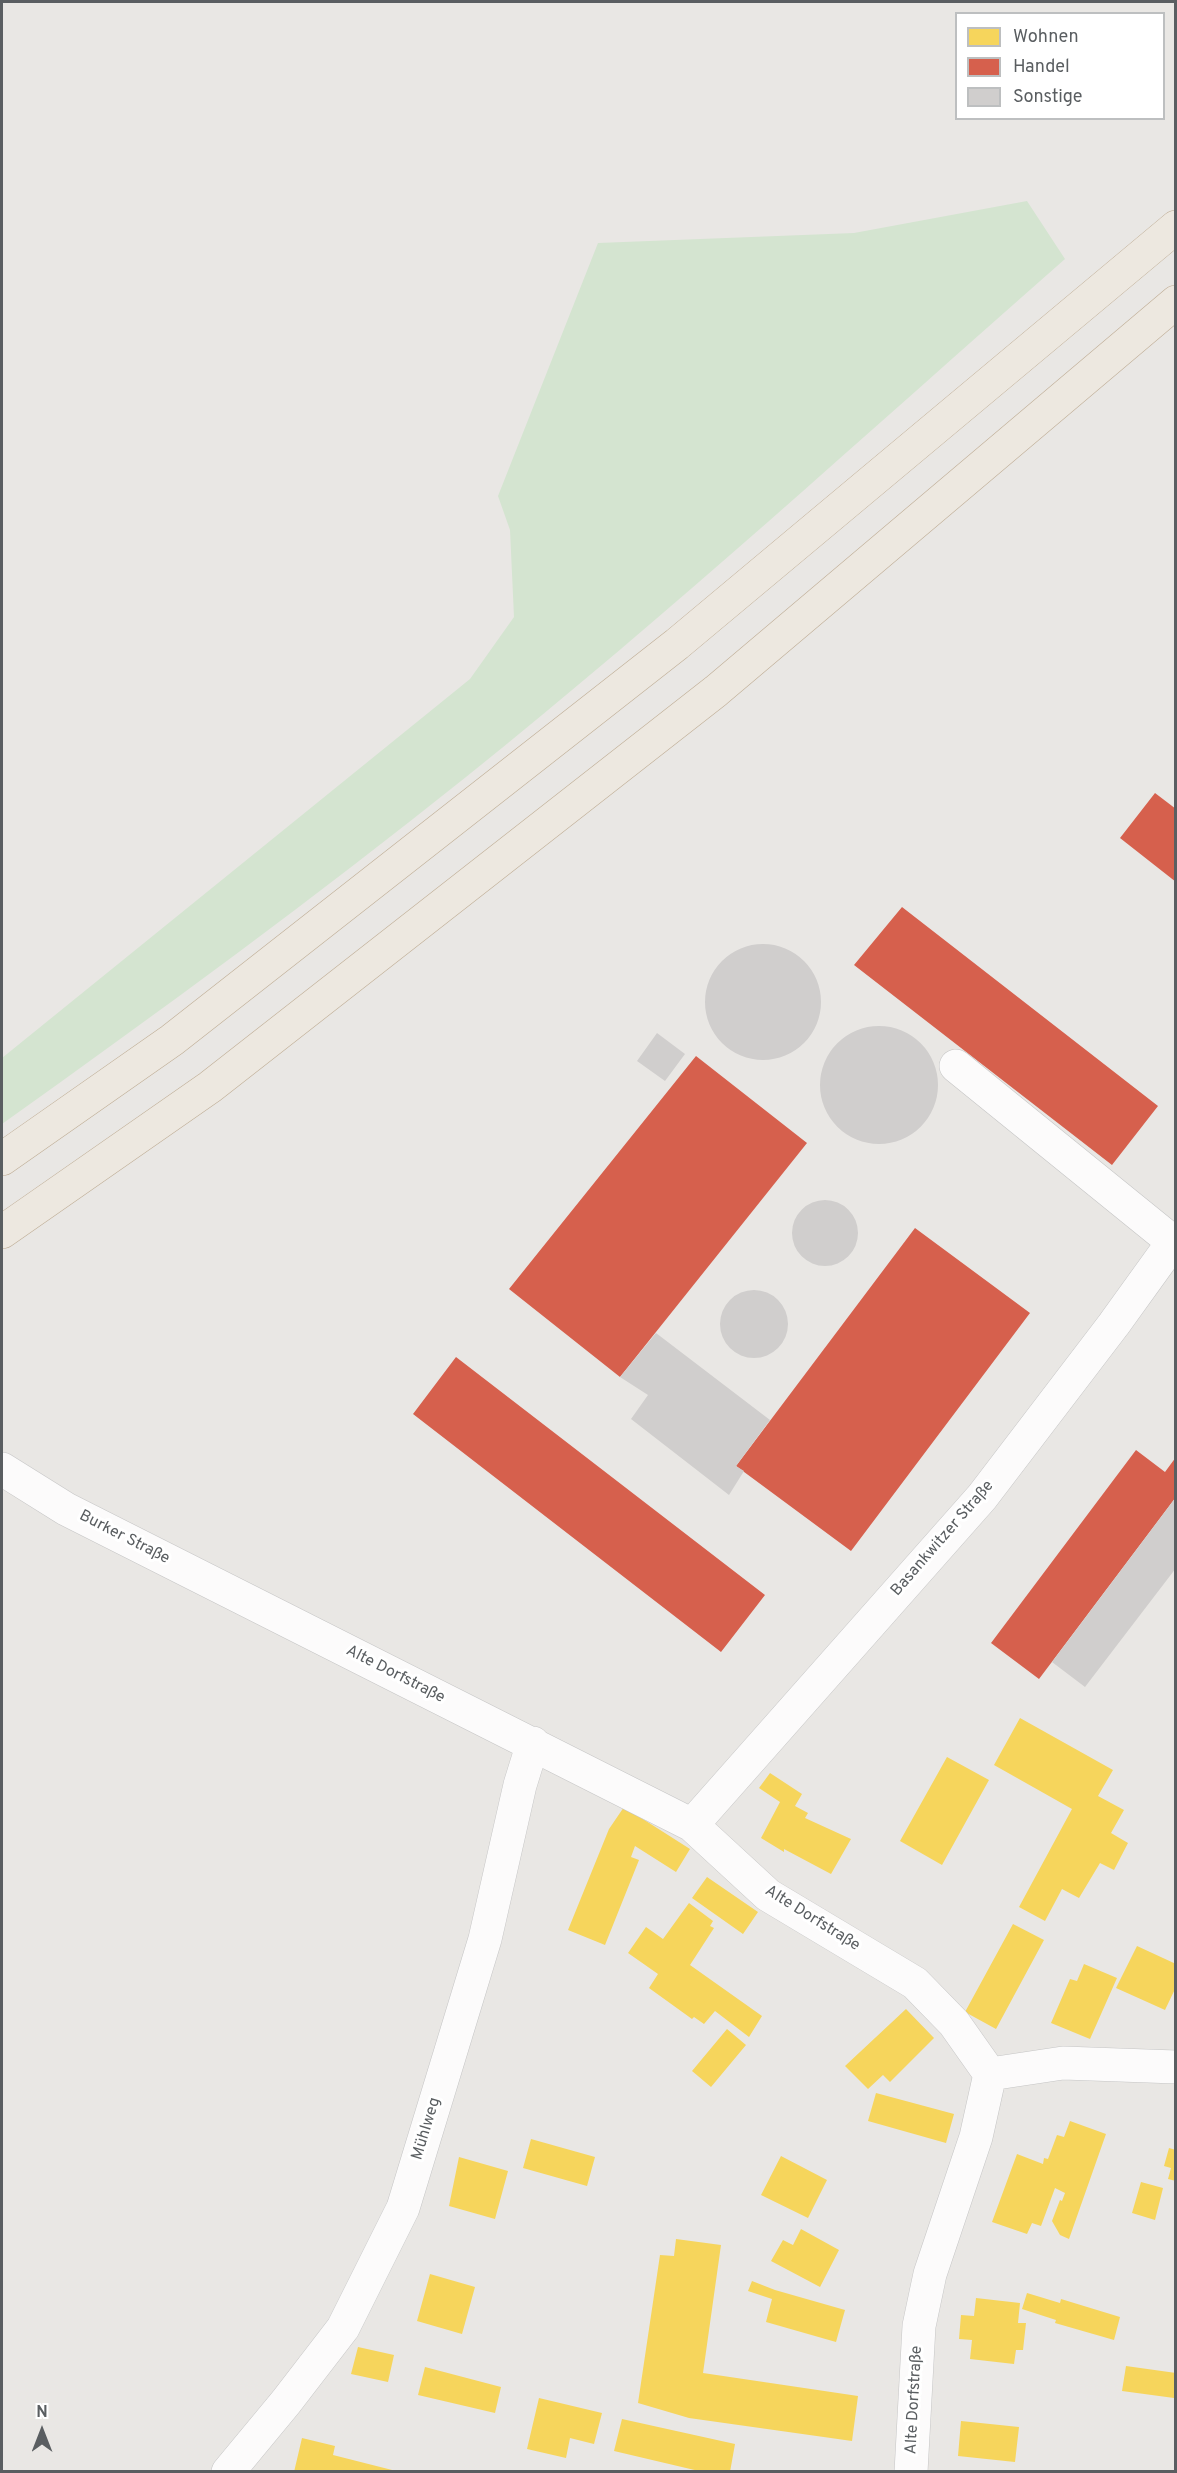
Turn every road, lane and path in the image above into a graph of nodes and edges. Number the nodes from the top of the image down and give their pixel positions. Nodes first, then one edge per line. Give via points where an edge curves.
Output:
1 (1176, 227) edge
2 (1176, 302) edge
3 (956, 1066) dead end
4 (2, 1159) edge
5 (2, 1232) edge
6 (1174, 1240) edge
7 (2, 1469) edge
8 (250, 1602) joint
9 (533, 1743) junction
10 (692, 1825) junction
11 (1176, 2067) edge
12 (990, 2074) junction
13 (228, 2472) edge
14 (911, 2472) edge

1 - 4 highway via 677,644 172,1040
2 - 5 highway via 716,691 210,1087
3 - 6 street
6 - 10 street, Basankwitzer Straße via 982,1497
7 - 8 street, Burker Straße via 66,1509
8 - 9 street, Alte Dorfstraße
9 - 10 street, Alte Dorfstraße
9 - 13 street, Mühlweg via 485,1939 403,2208 343,2328
10 - 12 street, Alte Dorfstraße via 768,1895 915,1983 954,2023
11 - 12 street via 1063,2062
12 - 14 street, Alte Dorfstraße via 976,2137 930,2274 919,2326

